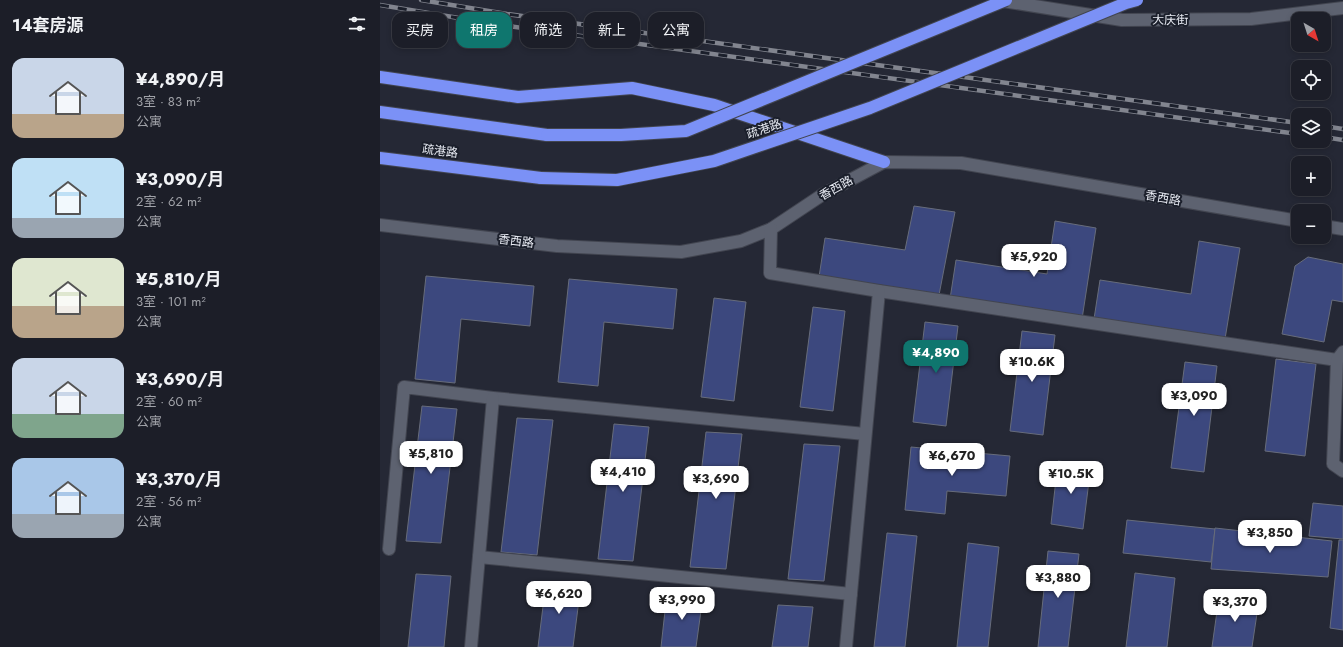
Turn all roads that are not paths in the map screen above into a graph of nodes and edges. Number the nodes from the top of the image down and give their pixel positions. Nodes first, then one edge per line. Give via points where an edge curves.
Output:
1 (997, 0) edge
2 (1006, 0) edge
3 (1137, 0) edge
4 (1343, 8) edge
5 (380, 77) edge
6 (380, 112) edge
7 (380, 158) edge
8 (884, 162) junction
9 (1291, 220) edge
10 (380, 225) edge
11 (1331, 227) edge
12 (772, 229) junction
13 (1343, 229) edge
14 (879, 291) junction
15 (1340, 356) edge
16 (493, 398) junction
17 (866, 434) junction
18 (1343, 471) edge
19 (390, 549) dead end
20 (479, 557) junction
21 (851, 594) junction
22 (471, 647) edge
23 (846, 647) edge

1 - 4 street, 大庆街 via 1122,20 1251,19
2 - 6 highway, bridge via 686,131 621,135 547,135
3 - 7 highway, 疏港路, bridge via 870,108 714,161 617,180 540,178
5 - 8 highway via 518,97 632,88 714,105
8 - 9 street, 香西路 via 961,163
8 - 12 street, 香西路 via 822,195
10 - 12 street, 香西路 via 557,246 681,252 741,241
11 - 13 street
12 - 14 street via 770,273
14 - 15 street
14 - 17 street
15 - 18 street via 1333,464
16 - 17 street
16 - 19 street via 404,387
16 - 20 street
17 - 21 street
20 - 21 street
20 - 22 street
21 - 23 street

